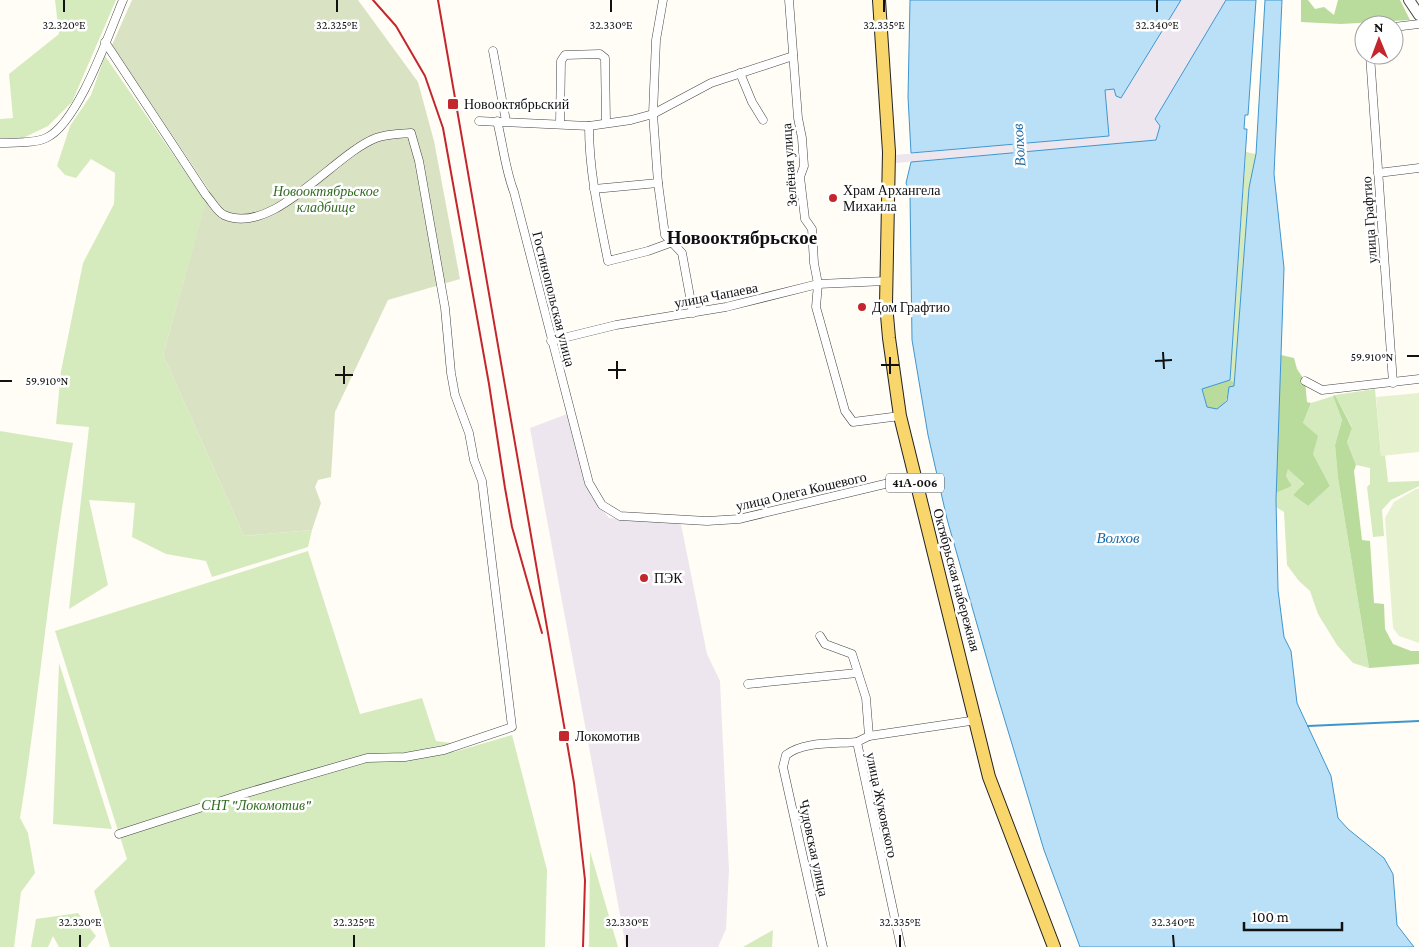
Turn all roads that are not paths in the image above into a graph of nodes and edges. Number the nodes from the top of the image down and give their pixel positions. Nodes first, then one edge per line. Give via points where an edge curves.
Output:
1 (123, 0) edge
2 (663, 0) edge
3 (789, 0) edge
4 (879, 0) edge
5 (1409, 0) edge
6 (1419, 15) edge
7 (1419, 24) edge
8 (1404, 26) edge
9 (105, 42) junction
10 (493, 50) dead end
11 (792, 56) junction
12 (1371, 65) edge
13 (740, 73) junction
14 (653, 114) junction
15 (763, 120) dead end
16 (479, 121) dead end
17 (502, 121) junction
18 (606, 123) junction
19 (560, 124) junction
20 (589, 126) junction
21 (0, 143) edge
22 (1419, 168) edge
23 (1378, 172) junction
24 (658, 183) junction
25 (594, 189) junction
26 (670, 243) junction
27 (886, 281) junction
28 (818, 284) junction
29 (692, 313) junction
30 (551, 341) junction
31 (1419, 379) edge
32 (1305, 381) dead end
33 (1393, 382) junction
34 (900, 416) junction
35 (914, 477) junction
36 (589, 483) joint
37 (820, 636) dead end
38 (857, 673) junction
39 (748, 684) dead end
40 (977, 720) junction
41 (869, 736) junction
42 (857, 742) junction
43 (119, 834) dead end
44 (822, 947) edge
45 (901, 947) edge
46 (1054, 947) edge

1 - 9 street
2 - 14 street via 656,40
3 - 11 street, Зелёная улица
4 - 27 main road, Октябрьская набережная / 41А-006 via 889,152
5 - 6 street
7 - 8 street
9 - 21 street via 74,110 58,130 45,139
9 - 43 street via 206,195 222,214 239,218 262,215 280,206 376,138 411,133 419,161 445,308 455,395 482,482 512,727 444,750 358,760
10 - 17 street, Гостинопольская улица
11 - 13 street
11 - 28 street, Зелёная улица via 804,166 800,177 805,219 812,229
12 - 23 street, улица Графтио
13 - 14 street via 710,82
13 - 15 street
14 - 18 street
14 - 24 street
16 - 17 street
17 - 19 street
17 - 30 street, Гостинопольская улица via 507,174
18 - 19 street via 605,58 600,54 565,55 561,61
18 - 20 street
19 - 20 street
20 - 25 street
22 - 23 street
23 - 33 street, улица Графтио
24 - 25 street
24 - 26 street via 665,235
25 - 26 street via 608,261
26 - 29 street via 680,248 682,253
27 - 28 street, улица Чапаева
27 - 34 main road, Октябрьская набережная / 41А-006 via 888,338
28 - 29 street, улица Чапаева via 726,308
28 - 34 street, Зелёная улица via 816,307 845,412 853,422
29 - 30 street, улица Чапаева via 616,325
30 - 36 street, Гостинопольская улица
31 - 33 street
32 - 33 street via 1322,390
34 - 35 main road, Октябрьская набережная / 41А-006
35 - 36 street, улица Олега Кошевого via 739,520 707,521 620,516 602,505
35 - 40 main road, Октябрьская набережная / 41А-006
37 - 38 street, улица Жуковского via 825,644 852,654
38 - 39 street
38 - 41 street, улица Жуковского via 866,698
40 - 41 street
40 - 46 main road, Октябрьская набережная / 41А-006 via 997,801
41 - 42 street, улица Жуковского
42 - 44 street, Чудовская улица via 792,750 786,755 783,767
42 - 45 street, улица Жуковского

